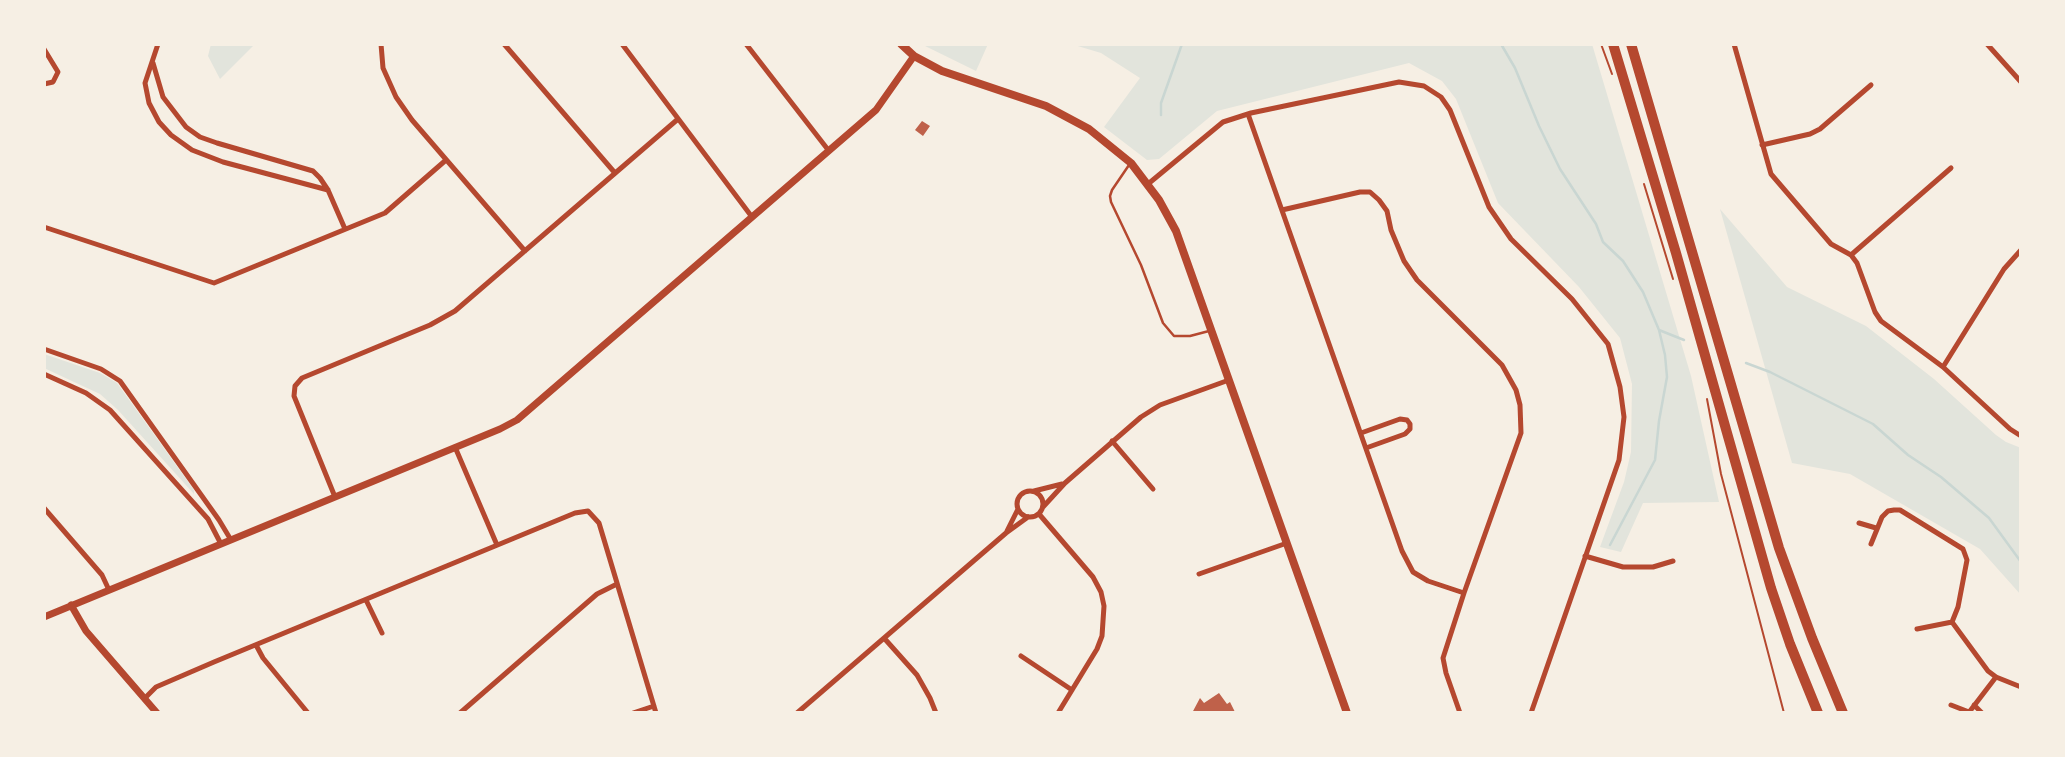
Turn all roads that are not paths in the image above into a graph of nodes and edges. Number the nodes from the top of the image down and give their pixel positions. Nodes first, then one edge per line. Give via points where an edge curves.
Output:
1 (158, 44) edge
2 (381, 44) edge
3 (504, 44) edge
4 (622, 44) edge
5 (746, 44) edge
6 (901, 44) edge
7 (1613, 44) edge
8 (1631, 44) edge
9 (1734, 44) edge
10 (1987, 44) edge
11 (44, 49) edge
12 (914, 56) junction
13 (153, 63) junction
14 (2021, 82) edge
15 (44, 84) edge
16 (1871, 85) dead end
17 (1248, 114) junction
18 (678, 119) junction
19 (1762, 145) junction
20 (829, 151) junction
21 (446, 160) junction
22 (1131, 163) junction
23 (1951, 168) dead end
24 (615, 173) junction
25 (1148, 184) junction
26 (328, 190) junction
27 (1282, 210) junction
28 (752, 217) junction
29 (44, 227) edge
30 (345, 229) junction
31 (2021, 250) edge
32 (525, 251) junction
33 (1851, 255) junction
34 (1211, 330) junction
35 (44, 349) edge
36 (1943, 367) junction
37 (44, 374) edge
38 (1229, 380) junction
39 (1361, 433) junction
40 (2021, 436) edge
41 (1112, 441) junction
42 (455, 447) junction
43 (1366, 448) junction
44 (1065, 482) junction
45 (1153, 489) dead end
46 (1034, 491) junction
47 (335, 497) junction
48 (1043, 507) junction
49 (44, 508) edge
50 (1018, 509) junction
51 (1039, 514) junction
52 (1028, 517) junction
53 (1859, 523) dead end
54 (1876, 528) junction
55 (1006, 533) junction
56 (230, 540) junction
57 (1286, 543) junction
58 (221, 544) junction
59 (1871, 544) dead end
60 (497, 545) junction
61 (1585, 556) junction
62 (1673, 561) dead end
63 (1199, 574) dead end
64 (617, 584) junction
65 (109, 590) junction
66 (1464, 593) junction
67 (366, 600) junction
68 (71, 605) junction
69 (44, 617) edge
70 (1952, 622) junction
71 (1917, 628) dead end
72 (382, 633) dead end
73 (884, 638) junction
74 (256, 645) junction
75 (1021, 656) dead end
76 (1996, 677) junction
77 (2021, 687) edge
78 (1072, 690) junction
79 (144, 699) junction
80 (1951, 705) dead end
81 (653, 706) junction
82 (1971, 710) edge
83 (157, 713) edge
84 (308, 713) edge
85 (460, 713) edge
86 (633, 713) edge
87 (656, 713) edge
88 (798, 713) edge
89 (936, 713) edge
90 (1058, 713) edge
91 (1347, 713) edge
92 (1460, 713) edge
93 (1531, 713) edge
94 (1818, 713) edge
95 (1843, 713) edge
96 (1983, 713) edge

1 - 13 street
2 - 21 street via 383,68 396,97
3 - 24 street
4 - 18 street
5 - 20 street
6 - 12 main road
7 - 94 highway via 1771,588
8 - 95 highway via 1775,536
9 - 19 street
10 - 14 street
11 - 15 street via 58,74 53,82
12 - 20 street via 876,110
12 - 22 main road via 942,71 1070,117
13 - 26 street via 163,97 186,127 217,143 313,171
13 - 26 street via 145,83 149,103 171,135 192,150 223,162
16 - 19 street via 1820,129
17 - 25 street via 1223,122
17 - 27 street
17 - 61 street via 1399,82 1424,86 1441,97 1500,224 1608,344 1624,417 1621,448
18 - 24 street
18 - 28 street
19 - 33 street via 1766,165 1777,182 1831,244
20 - 28 street
21 - 30 street via 385,214
21 - 32 street
22 - 25 main road
22 - 34 lane via 1112,190 1111,202 1163,323 1174,336
23 - 33 street
24 - 32 street
25 - 34 main road via 1176,231
26 - 30 street
27 - 39 street
27 - 66 street via 1370,192 1387,211 1404,261 1417,280 1510,378 1520,405 1521,433
28 - 42 street via 524,414
29 - 30 street via 214,283
31 - 36 street via 2004,269
32 - 47 street via 442,319 309,374 295,386 294,396
33 - 36 street via 1881,321
34 - 38 main road
35 - 56 street via 101,369 120,381
36 - 40 street
37 - 58 street via 110,410 208,519
38 - 41 street via 1160,405
38 - 57 main road
39 - 43 street
39 - 43 street via 1401,419 1410,424 1405,434
41 - 44 street
41 - 45 street
42 - 47 street
42 - 60 street
43 - 66 street via 1413,572
44 - 46 street
44 - 48 street
46 - 48 street via 1041,496
46 - 50 street via 1022,494
47 - 56 street
48 - 51 street
49 - 65 street via 102,575
50 - 52 street
50 - 55 street
51 - 52 street
51 - 78 street via 1093,577 1104,606 1100,643
52 - 55 street
53 - 54 street
54 - 59 street
54 - 70 street via 1888,511 1900,510 1963,549 1967,560
55 - 73 street
56 - 58 street
57 - 63 street
57 - 91 main road
58 - 65 street
60 - 64 street via 588,512 599,523
60 - 67 street
61 - 62 street via 1623,567 1653,567
61 - 93 street
64 - 81 street
64 - 85 street via 597,594
65 - 68 street
66 - 92 street via 1443,658
67 - 72 street
67 - 74 street
68 - 69 street
68 - 79 street via 78,621
70 - 71 street
70 - 76 street via 1980,663
73 - 88 street
73 - 89 street via 917,675
74 - 79 street via 156,687
74 - 84 street
75 - 78 street
76 - 77 street
76 - 82 street
78 - 90 street
79 - 83 street
80 - 82 street
81 - 86 street
81 - 87 street
82 - 96 street

